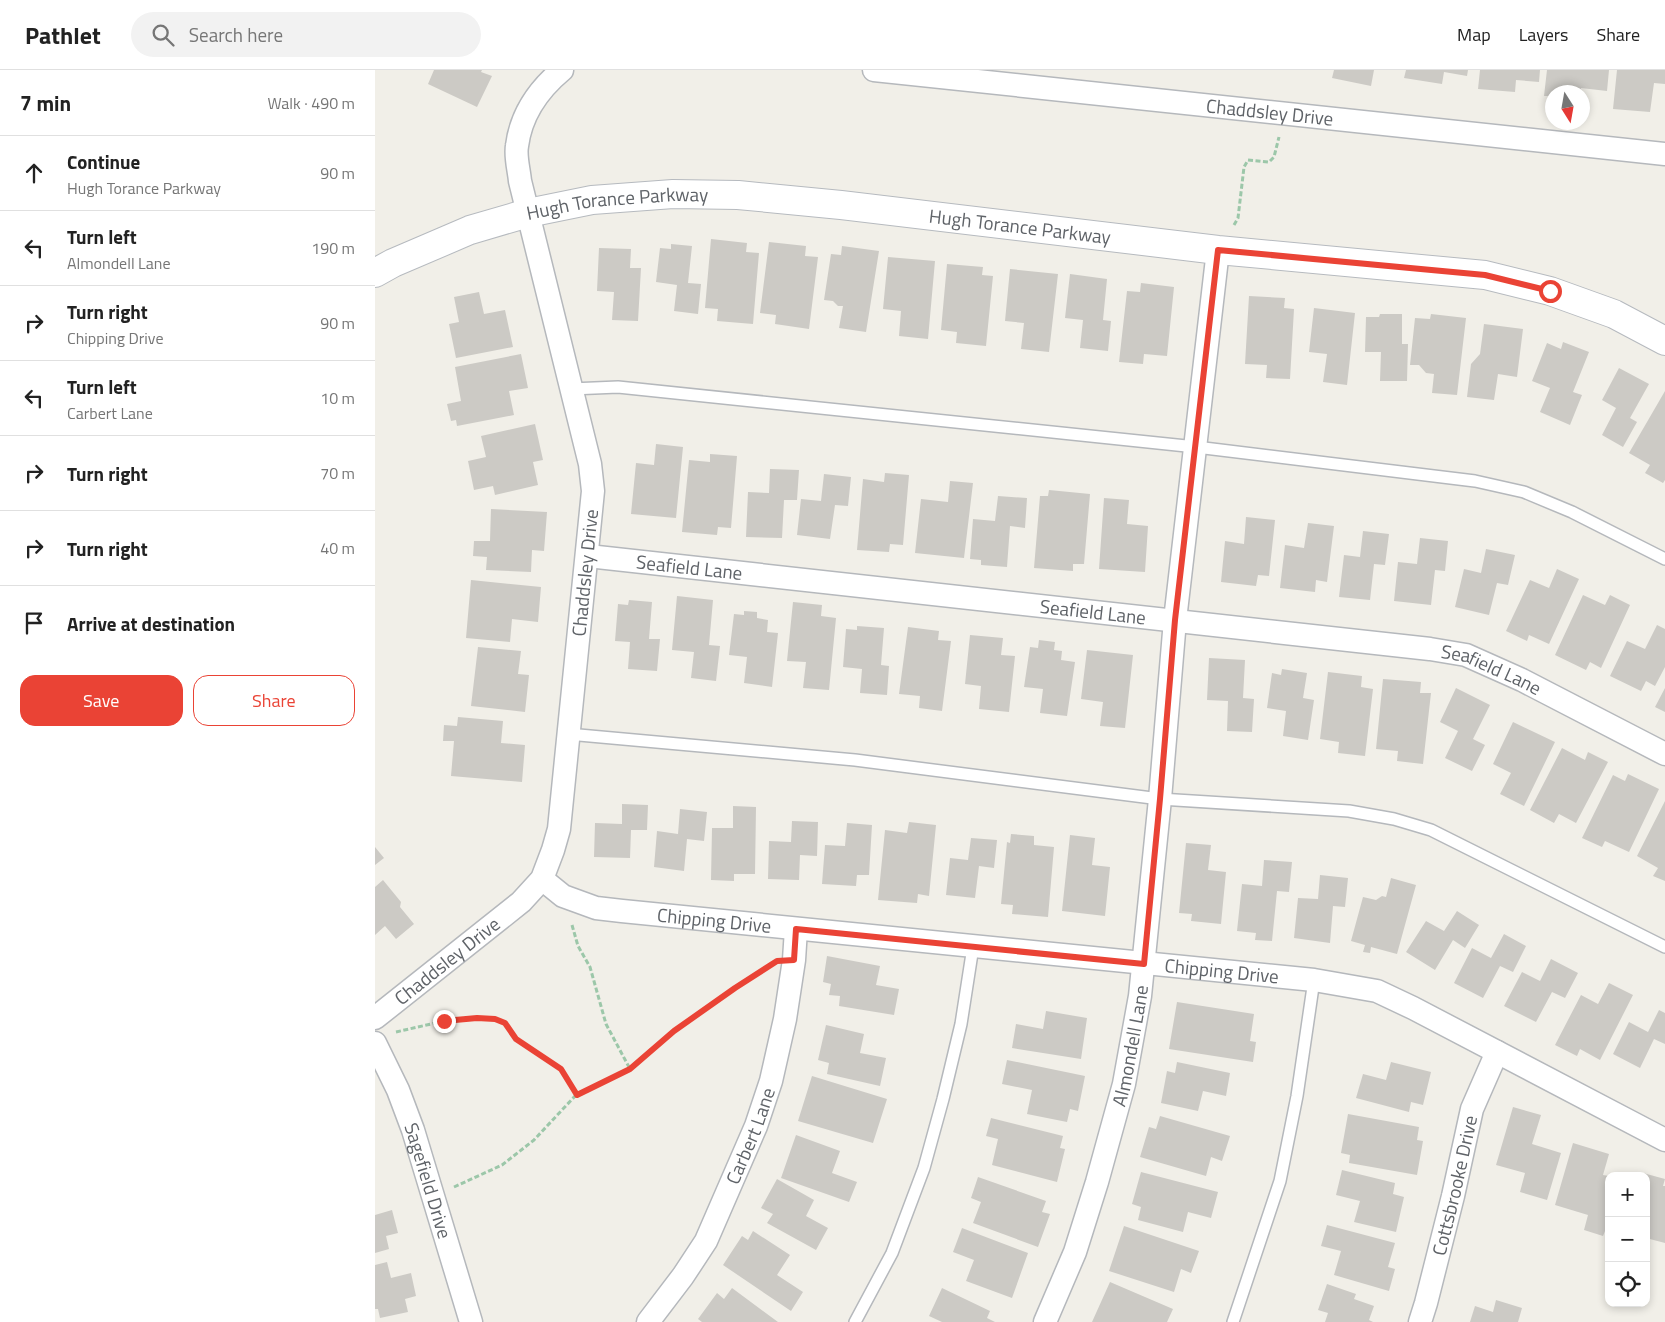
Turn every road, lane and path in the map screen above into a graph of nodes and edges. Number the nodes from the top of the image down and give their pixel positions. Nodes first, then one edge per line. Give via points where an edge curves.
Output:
1 (562, 70) edge
2 (874, 70) edge
3 (1285, 114) junction
4 (1665, 154) edge
5 (528, 214) junction
6 (1218, 250) junction
7 (375, 273) edge
8 (1665, 341) edge
9 (571, 389) junction
10 (1196, 447) junction
11 (587, 556) junction
12 (1665, 560) edge
13 (1175, 620) junction
14 (568, 734) junction
15 (1665, 754) edge
16 (1160, 799) junction
17 (542, 879) junction
18 (563, 896) junction
19 (796, 929) junction
20 (973, 947) junction
21 (1665, 947) edge
22 (794, 960) junction
23 (1144, 964) junction
24 (1315, 980) junction
25 (375, 1018) edge
26 (375, 1044) edge
27 (1497, 1052) junction
28 (630, 1069) junction
29 (577, 1095) junction
30 (1665, 1140) edge
31 (433, 1195) junction
32 (471, 1322) edge
33 (648, 1322) edge
34 (855, 1322) edge
35 (1045, 1322) edge
36 (1233, 1322) edge
37 (1420, 1322) edge

1 - 5 street, Chaddsley Drive via 548,82 526,111 516,147
2 - 3 street, Chaddsley Drive
3 - 4 street, Chaddsley Drive
3 - 6 path via 1274,157 1269,162 1249,160 1244,167 1238,218
5 - 6 street, Hugh Torance Parkway via 592,200 673,194 738,195
5 - 7 street, Hugh Torance Parkway via 470,230
5 - 9 street, Chaddsley Drive
6 - 8 street, Hugh Torance Parkway via 1485,275 1569,297 1614,314
6 - 10 street, Almondell Lane
9 - 10 lane via 618,387
9 - 11 street, Chaddsley Drive via 590,464 593,491
10 - 12 lane via 1475,481 1524,492 1572,512
10 - 13 street, Almondell Lane
11 - 13 street, Seafield Lane
11 - 14 street, Chaddsley Drive
13 - 15 street, Seafield Lane via 1466,655
13 - 16 street, Almondell Lane
14 - 16 lane via 855,760
14 - 17 street, Chaddsley Drive via 559,829
16 - 21 lane via 1349,811 1394,819 1431,830
16 - 23 street, Almondell Lane
17 - 18 street, Chipping Drive
17 - 25 street, Chaddsley Drive via 521,902
18 - 19 street, Chipping Drive via 596,908
18 - 28 path via 578,946 590,967 606,1024
19 - 20 street, Chipping Drive
19 - 22 street, Carbert Lane
20 - 23 street, Chipping Drive
20 - 34 lane via 961,1024 924,1168 892,1253
22 - 28 path via 777,961 735,988 674,1031
22 - 33 street, Carbert Lane via 785,1020 771,1081 756,1126 706,1241
23 - 24 street, Chipping Drive
23 - 35 street, Almondell Lane via 1124,1084 1107,1147 1075,1252
24 - 27 street, Chipping Drive via 1377,991
24 - 36 lane via 1280,1181
26 - 29 path via 394,1033 444,1021 495,1019 505,1023 516,1039 561,1069
26 - 31 street, Sagefield Drive via 398,1090
27 - 30 street, Chipping Drive
27 - 37 street, Cottsbrooke Drive via 1472,1109
28 - 29 path
29 - 31 path via 534,1140 502,1165
31 - 32 street, Sagefield Drive

